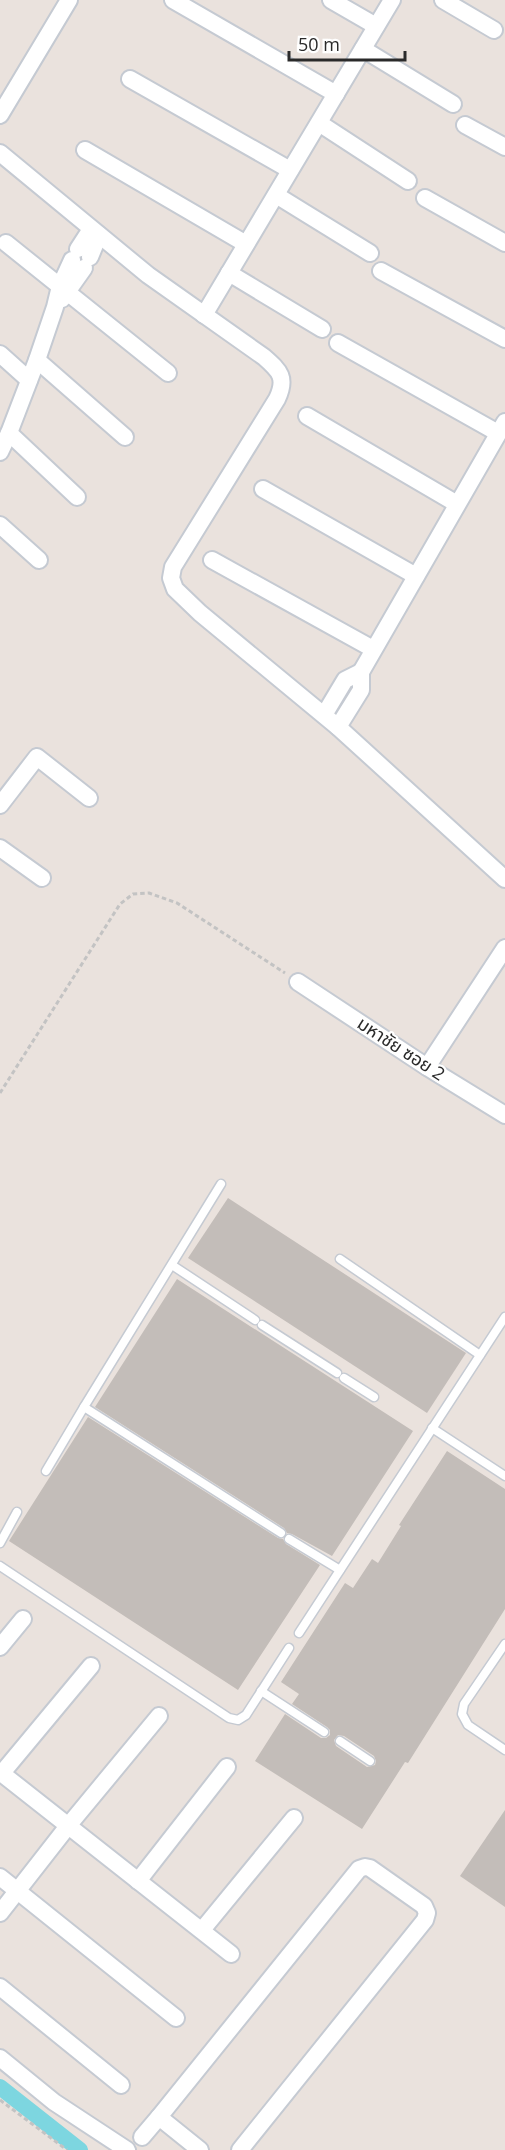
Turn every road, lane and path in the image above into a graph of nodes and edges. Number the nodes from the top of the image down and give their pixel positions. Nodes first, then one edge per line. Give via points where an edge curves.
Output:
1 (69, 0) edge
2 (173, 0) edge
3 (331, 0) edge
4 (392, 0) edge
5 (443, 0) edge
6 (376, 26) junction
7 (494, 30) dead end
8 (363, 49) junction
9 (130, 79) dead end
10 (336, 94) junction
11 (453, 104) dead end
12 (0, 115) edge
13 (319, 123) junction
14 (465, 125) dead end
15 (505, 147) edge
16 (85, 150) dead end
17 (0, 153) edge
18 (290, 170) junction
19 (408, 181) dead end
20 (276, 195) junction
21 (425, 198) dead end
22 (95, 232) junction
23 (6, 243) dead end
24 (505, 243) edge
25 (246, 244) junction
26 (370, 253) dead end
27 (381, 271) dead end
28 (229, 273) junction
29 (64, 289) junction
30 (204, 315) junction
31 (322, 328) dead end
32 (505, 339) edge
33 (338, 343) dead end
34 (0, 354) edge
35 (37, 360) junction
36 (168, 373) dead end
37 (29, 380) junction
38 (307, 416) dead end
39 (502, 428) edge
40 (9, 433) junction
41 (124, 436) dead end
42 (0, 452) edge
43 (263, 489) dead end
44 (77, 497) dead end
45 (457, 504) junction
46 (0, 525) edge
47 (39, 560) dead end
48 (212, 560) dead end
49 (416, 576) junction
50 (373, 649) junction
51 (361, 672) junction
52 (324, 715) junction
53 (338, 727) junction
54 (89, 798) dead end
55 (0, 805) edge
56 (0, 848) edge
57 (42, 878) dead end
58 (505, 879) edge
59 (505, 948) edge
60 (298, 982) joint
61 (427, 1067) junction
62 (0, 1093) edge
63 (505, 1115) edge
64 (221, 1184) dead end
65 (340, 1259) dead end
66 (172, 1265) junction
67 (505, 1317) edge
68 (480, 1355) junction
69 (374, 1397) dead end
70 (84, 1407) junction
71 (432, 1428) junction
72 (46, 1471) dead end
73 (505, 1476) edge
74 (17, 1512) dead end
75 (0, 1543) edge
76 (0, 1566) edge
77 (340, 1570) junction
78 (23, 1619) dead end
79 (298, 1633) dead end
80 (0, 1647) edge
81 (289, 1648) dead end
82 (504, 1649) edge
83 (91, 1666) dead end
84 (261, 1691) junction
85 (159, 1716) dead end
86 (324, 1732) dead end
87 (340, 1741) dead end
88 (505, 1750) edge
89 (370, 1761) dead end
90 (227, 1767) dead end
91 (1, 1773) edge
92 (294, 1818) dead end
93 (68, 1826) junction
94 (0, 1877) edge
95 (138, 1881) junction
96 (17, 1891) junction
97 (0, 1913) edge
98 (202, 1930) junction
99 (231, 1954) dead end
100 (0, 1987) edge
101 (177, 2018) dead end
102 (0, 2058) edge
103 (121, 2085) dead end
104 (0, 2100) edge
105 (159, 2117) junction
106 (142, 2138) dead end
107 (67, 2150) edge
108 (128, 2150) edge
109 (200, 2150) edge
110 (240, 2150) edge

1 - 12 street
2 - 10 street
3 - 6 street
4 - 6 street
5 - 7 street
6 - 8 street
8 - 10 street
8 - 11 street
9 - 18 street
10 - 13 street
13 - 18 street
13 - 19 street
14 - 15 street
16 - 25 street
17 - 22 street
18 - 20 street
20 - 25 street
20 - 26 street
21 - 24 street
22 - 29 street
22 - 30 street
23 - 29 street
25 - 28 street
27 - 32 street
28 - 30 street
28 - 31 street
29 - 35 street
29 - 36 street
30 - 52 street via 274,365 282,376 282,387 272,409 178,556 171,578 176,589 200,612
33 - 39 street
34 - 37 street
35 - 37 street
35 - 41 street
37 - 40 street
38 - 45 street
39 - 45 street
40 - 42 street
40 - 44 street
43 - 49 street
45 - 49 street
46 - 47 street
48 - 50 street
49 - 50 street
50 - 51 street
51 - 52 street via 345,680
51 - 53 street via 361,690
52 - 53 street
53 - 58 street
54 - 55 street via 37,757
56 - 57 street
59 - 61 street
60 - 61 street, มหาชัย ซอย 2
60 - 62 path via 177,903 149,893 133,894 120,904
61 - 63 street, มหาชัย ซอย 2
64 - 66 lane
65 - 68 lane
66 - 69 lane
66 - 70 lane
67 - 68 lane
68 - 71 lane
70 - 72 lane
70 - 77 lane
71 - 73 lane
71 - 77 lane
74 - 75 lane
76 - 84 lane via 229,1718 238,1720 246,1714
77 - 79 lane
78 - 80 street
81 - 84 lane
82 - 88 lane via 464,1704 462,1714 468,1725
83 - 91 street
84 - 86 lane
85 - 93 street
87 - 89 lane
90 - 95 street
91 - 93 street
92 - 98 street
93 - 95 street
93 - 96 street
94 - 96 street
95 - 98 street
96 - 97 street
96 - 101 street
98 - 99 street
100 - 103 street
102 - 108 street via 54,2103
104 - 107 path
105 - 106 street
105 - 109 street
105 - 110 street via 359,1869 370,1868 424,1906 425,1920

